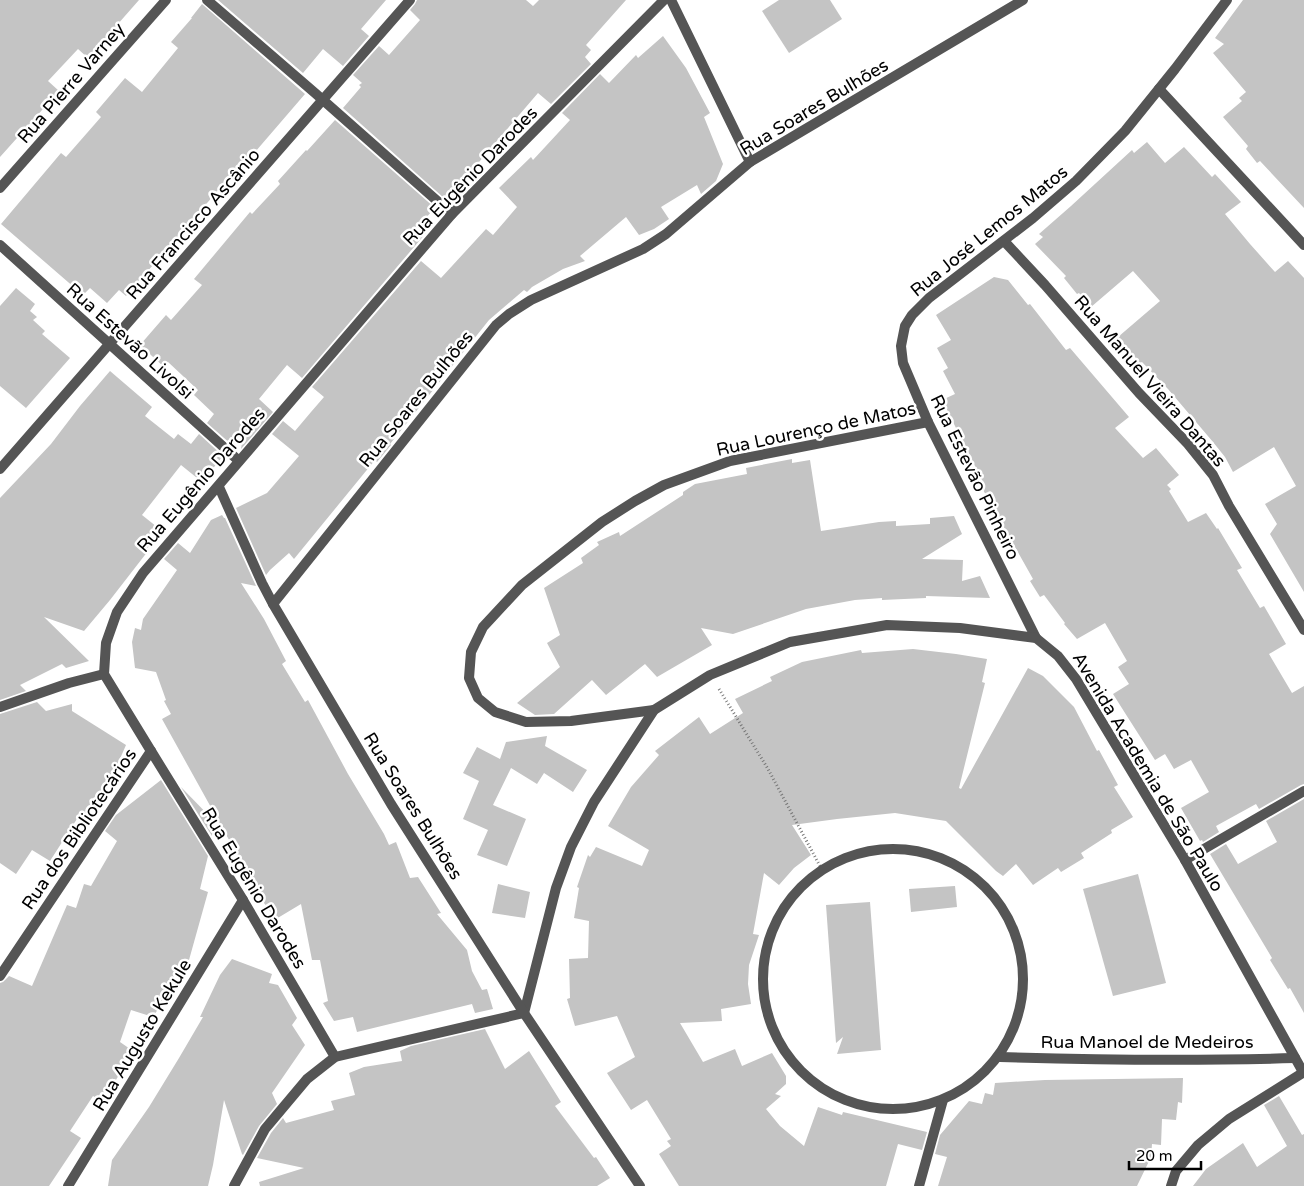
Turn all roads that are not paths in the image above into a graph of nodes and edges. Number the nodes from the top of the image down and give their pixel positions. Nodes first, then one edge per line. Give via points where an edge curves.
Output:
1 (166, 0) edge
2 (207, 0) edge
3 (410, 0) edge
4 (664, 0) edge
5 (671, 0) edge
6 (1023, 0) edge
7 (1228, 0) edge
8 (1159, 89) junction
9 (323, 100) junction
10 (750, 162) junction
11 (0, 188) edge
12 (452, 214) junction
13 (1004, 241) junction
14 (0, 245) edge
15 (1304, 245) edge
16 (905, 326) joint
17 (109, 344) junction
18 (928, 422) junction
19 (239, 461) junction
20 (0, 469) edge
21 (219, 486) junction
22 (273, 604) junction
23 (1304, 630) edge
24 (1036, 638) junction
25 (104, 674) junction
26 (0, 707) edge
27 (654, 710) junction
28 (151, 751) junction
29 (1304, 791) edge
30 (1185, 860) junction
31 (244, 900) junction
32 (0, 976) edge
33 (524, 1013) junction
34 (335, 1057) junction
35 (1000, 1058) junction
36 (1295, 1058) junction
37 (1303, 1072) edge
38 (943, 1100) junction
39 (68, 1186) edge
40 (234, 1186) edge
41 (640, 1186) edge
42 (919, 1186) edge
43 (1171, 1186) edge

1 - 11 street, Rua Pierre Varney
2 - 9 street
3 - 9 street, Rua Francisco Ascânio
4 - 12 street, Rua Eugênio Darodes
5 - 10 street
6 - 10 street, Rua Soares Bulhões
7 - 8 street, Rua José Lemos Matos
8 - 13 street, Rua José Lemos Matos via 1125,131 1076,181
8 - 15 street
9 - 12 street
9 - 17 street, Rua Francisco Ascânio
10 - 22 street, Rua Soares Bulhões via 690,215 643,249 531,300 496,325
12 - 19 street, Rua Eugênio Darodes
13 - 16 street, Rua José Lemos Matos via 929,298
13 - 23 street, Rua Manuel Vieira Dantas via 1213,474
14 - 17 street, Rua Estevão Livolsi
16 - 18 street, Rua Estevão Pinheiro via 901,346 903,363
17 - 19 street, Rua Estevão Livolsi
17 - 20 street, Rua Francisco Ascânio
18 - 24 street, Rua Estevão Pinheiro
18 - 27 street, Rua Lourenço de Matos via 730,461 664,485 602,522 522,585 483,628 471,652 470,678 478,698 503,715 526,722 571,721
19 - 21 street, Rua Eugênio Darodes
21 - 22 street
21 - 25 street, Rua Eugênio Darodes via 143,574 117,612 106,643
22 - 33 street, Rua Soares Bulhões via 391,804
24 - 27 street via 960,628 887,625 790,642 710,675
24 - 30 street, Avenida Academia de São Paulo via 1058,656 1076,679
25 - 26 street
25 - 28 street, Rua Eugênio Darodes
27 - 33 street via 594,802 571,847 556,888
28 - 31 street, Rua Eugênio Darodes
28 - 32 street, Rua dos Bibliotecários
29 - 30 street
30 - 36 street, Avenida Academia de São Paulo
31 - 34 street, Rua Eugênio Darodes
31 - 39 street, Rua Augusto Kekule
33 - 34 street
33 - 41 street
34 - 40 street via 307,1079 265,1129
35 - 36 street, Rua Manoel de Medeiros
35 - 38 street via 975,1081
35 - 38 street via 1020,1013 1024,968 1013,925 987,888 951,861 907,848 862,851 821,868 789,897 768,935 761,977 772,1027 788,1057 819,1087 858,1105 901,1109
36 - 37 street, Avenida Academia de São Paulo
37 - 43 street via 1229,1119 1198,1145 1176,1171
38 - 42 street

